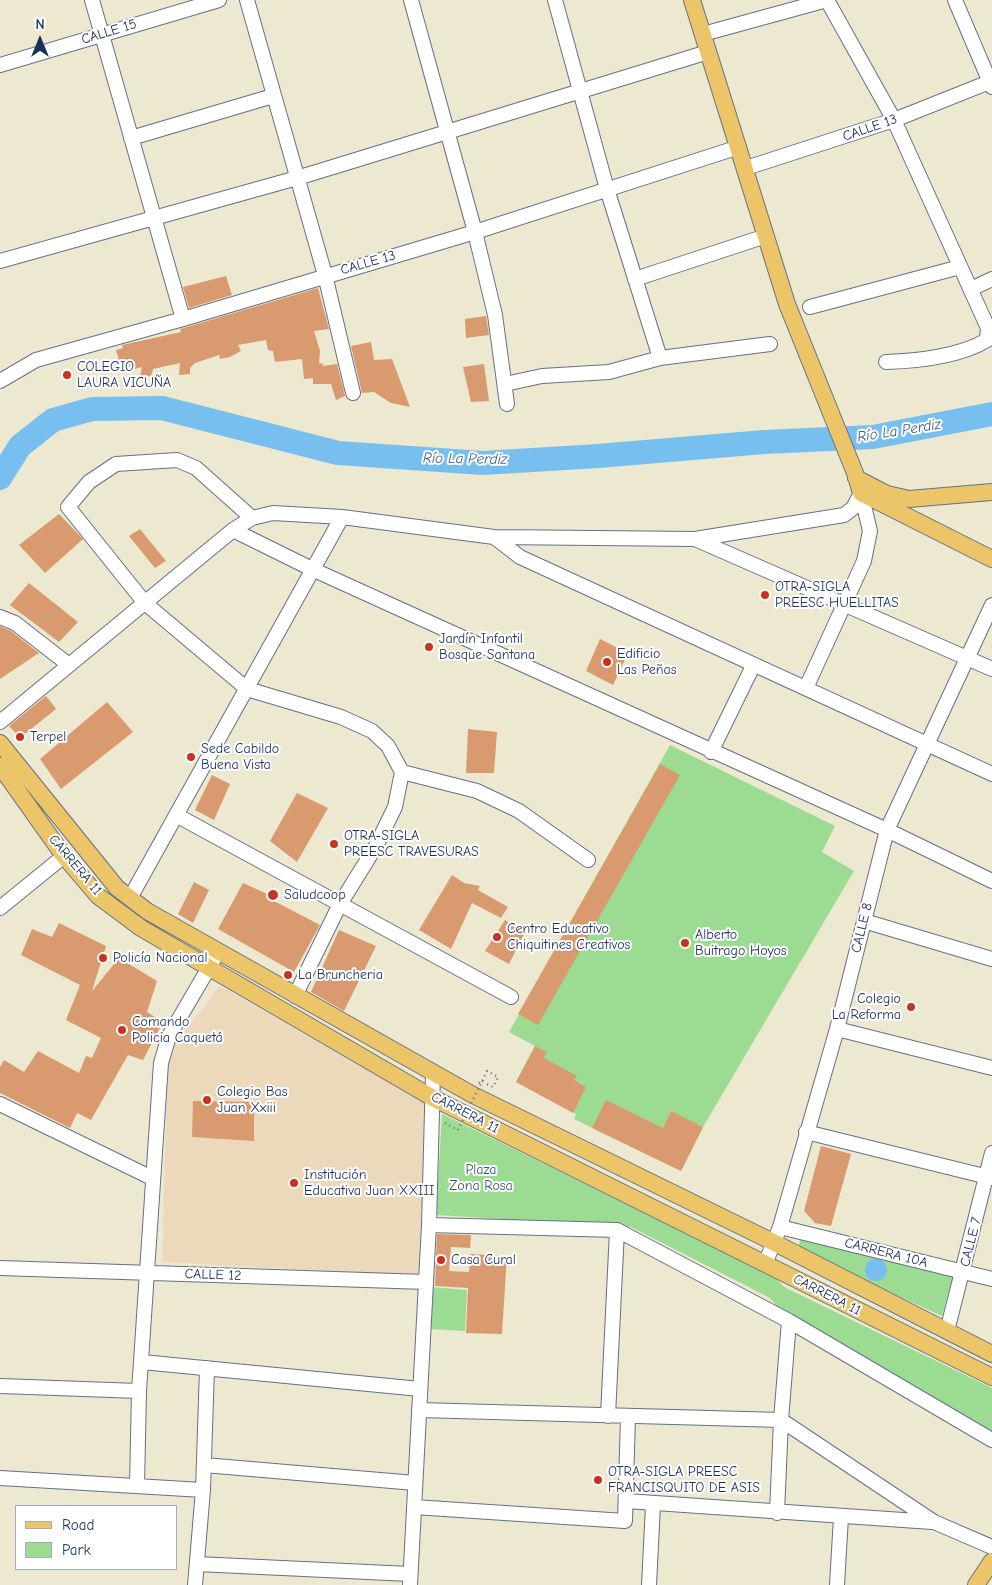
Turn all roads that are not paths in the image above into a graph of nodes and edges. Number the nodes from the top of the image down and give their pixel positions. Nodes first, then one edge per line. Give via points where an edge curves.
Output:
1 (92, 0) edge
2 (218, 0) edge
3 (247, 0) edge
4 (411, 0) edge
5 (555, 0) edge
6 (692, 0) edge
7 (955, 0) edge
8 (102, 34) junction
9 (703, 34) junction
10 (708, 52) junction
11 (0, 65) edge
12 (991, 83) edge
13 (580, 90) junction
14 (274, 96) junction
15 (894, 120) junction
16 (446, 133) junction
17 (131, 138) junction
18 (739, 147) junction
19 (746, 168) junction
20 (297, 178) junction
21 (607, 189) junction
22 (153, 219) junction
23 (475, 232) junction
24 (766, 236) junction
25 (0, 261) edge
26 (960, 267) junction
27 (325, 275) junction
28 (635, 279) junction
29 (992, 279) edge
30 (970, 289) junction
31 (810, 307) dead end
32 (183, 319) junction
33 (770, 344) dead end
34 (660, 358) junction
35 (886, 362) dead end
36 (0, 382) edge
37 (505, 384) junction
38 (353, 393) dead end
39 (507, 404) dead end
40 (857, 481) junction
41 (992, 492) edge
42 (342, 517) junction
43 (252, 518) junction
44 (233, 530) junction
45 (494, 537) junction
46 (695, 539) junction
47 (992, 559) edge
48 (314, 570) junction
49 (145, 603) junction
50 (846, 603) junction
51 (992, 605) edge
52 (0, 617) edge
53 (967, 657) junction
54 (70, 665) junction
55 (753, 666) junction
56 (992, 669) edge
57 (806, 688) junction
58 (247, 689) junction
59 (0, 722) edge
60 (0, 743) edge
61 (926, 744) junction
62 (711, 752) junction
63 (0, 766) edge
64 (402, 772) junction
65 (992, 774) edge
66 (176, 815) junction
67 (887, 830) junction
68 (64, 856) junction
69 (588, 860) dead end
70 (992, 881) edge
71 (130, 898) junction
72 (340, 904) junction
73 (0, 908) edge
74 (864, 921) junction
75 (218, 952) junction
76 (992, 959) edge
77 (210, 968) junction
78 (294, 996) junction
79 (511, 997) dead end
80 (837, 1029) junction
81 (992, 1068) edge
82 (433, 1073) junction
83 (433, 1098) junction
84 (0, 1104) edge
85 (806, 1132) junction
86 (992, 1153) edge
87 (989, 1177) edge
88 (152, 1178) junction
89 (429, 1225) junction
90 (780, 1227) junction
91 (617, 1230) junction
92 (775, 1243) junction
93 (765, 1264) junction
94 (0, 1268) edge
95 (148, 1273) junction
96 (963, 1273) junction
97 (992, 1279) edge
98 (426, 1282) junction
99 (789, 1321) junction
100 (947, 1331) junction
101 (992, 1354) edge
102 (142, 1362) junction
103 (208, 1368) junction
104 (992, 1377) edge
105 (0, 1386) edge
106 (420, 1389) junction
107 (140, 1391) junction
108 (419, 1410) junction
109 (608, 1416) junction
110 (628, 1416) junction
111 (781, 1420) junction
112 (992, 1440) edge
113 (204, 1465) junction
114 (0, 1478) edge
115 (415, 1483) junction
116 (137, 1486) junction
117 (203, 1490) junction
118 (626, 1501) junction
119 (653, 1505) junction
120 (414, 1507) junction
121 (777, 1513) junction
122 (841, 1517) junction
123 (934, 1522) junction
124 (992, 1547) edge
125 (992, 1561) edge
126 (197, 1564) junction
127 (410, 1580) edge
128 (196, 1585) edge
129 (649, 1585) edge
130 (837, 1585) edge
131 (976, 1585) edge

1 - 8 street
2 - 8 street, CALLE 15
3 - 14 street
4 - 16 street
5 - 13 street
6 - 9 main road
7 - 12 street
8 - 11 street, CALLE 15
8 - 17 street
9 - 10 main road
9 - 15 street via 827,0
10 - 13 street
10 - 18 main road
12 - 15 street, CALLE 13
13 - 16 street
13 - 21 street
14 - 17 street
14 - 20 street
15 - 19 street, CALLE 13
15 - 26 street
16 - 20 street
16 - 23 street
17 - 22 street
18 - 19 main road
18 - 21 street, CALLE 13
19 - 24 main road
20 - 22 street
20 - 27 street
21 - 23 street, CALLE 13
21 - 28 street
22 - 25 street
22 - 32 street
23 - 27 street, CALLE 13
23 - 37 street via 495,315
24 - 28 street
24 - 40 main road via 787,304
26 - 30 street
26 - 31 street
27 - 32 street, CALLE 13
27 - 38 street
28 - 34 street
29 - 30 street
30 - 35 street via 988,328 987,340 975,347 914,361
32 - 36 street, CALLE 13 via 36,360
33 - 34 street
34 - 37 street via 609,372 542,376
37 - 39 street
40 - 41 main road via 909,499
40 - 46 street via 852,508 844,515
40 - 47 main road
40 - 50 street via 870,531 864,561
42 - 43 street via 273,513
42 - 45 street
42 - 48 street
43 - 44 street
43 - 49 street via 196,468 177,460 116,464 89,482 68,507
44 - 48 street
44 - 49 street
45 - 46 street
45 - 55 street via 520,557
46 - 50 street
48 - 58 street
48 - 62 street
49 - 54 street
49 - 58 street
50 - 53 street
50 - 57 street
51 - 53 street, CALLE 8
52 - 54 street via 15,623
53 - 56 street
53 - 61 street, CALLE 8
54 - 59 street
55 - 57 street
55 - 62 street
57 - 61 street
58 - 64 street via 341,717 372,732 388,746
58 - 66 street
60 - 71 main road, CARRERA 11 via 117,888
61 - 65 street
61 - 67 street, CALLE 8
62 - 67 street
63 - 68 main road, CARRERA 11
64 - 69 street via 477,791 519,811
64 - 72 street via 395,807 376,846
66 - 71 street
66 - 72 street
67 - 70 street
67 - 74 street, CALLE 8
68 - 73 street
68 - 77 main road, CARRERA 11 via 98,896 140,928
71 - 75 main road, CARRERA 11
72 - 78 street
72 - 79 street
74 - 76 street
74 - 80 street, CALLE 8
75 - 77 street
75 - 78 main road, CARRERA 11
77 - 83 main road, CARRERA 11
77 - 88 street via 169,1036 160,1063
78 - 82 main road, CARRERA 11
80 - 81 street
80 - 85 street, CALLE 8
82 - 83 street
82 - 92 main road, CARRERA 11
83 - 89 street
83 - 93 main road, CARRERA 11
84 - 88 street
85 - 87 street
85 - 90 street, CALLE 8
86 - 87 street, CALLE 7
87 - 96 street, CALLE 7
88 - 95 street
89 - 91 street
89 - 98 street
90 - 92 street, CALLE 8
90 - 96 street, CARRERA 10A
91 - 99 street
91 - 109 street
92 - 93 street, CALLE 8
92 - 100 main road, CARRERA 11
93 - 104 main road, CARRERA 11
94 - 95 street, CALLE 12
95 - 98 street, CALLE 12
95 - 102 street
96 - 97 street, CARRERA 10A
96 - 100 street, CALLE 7
98 - 106 street
99 - 111 street
99 - 112 street
100 - 101 main road, CARRERA 11
102 - 103 street
102 - 107 street
103 - 106 street
103 - 113 street
105 - 107 street
106 - 108 street
107 - 116 street
108 - 109 street
108 - 115 street
109 - 110 street
110 - 111 street
110 - 118 street
111 - 121 street
111 - 123 street
113 - 115 street
113 - 117 street
114 - 116 street
115 - 120 street
116 - 117 street
117 - 126 street
118 - 119 street
118 - 120 street via 625,1521
119 - 121 street
119 - 129 street
120 - 127 street
121 - 122 street
122 - 123 street
122 - 130 street
123 - 124 street
125 - 131 main road
126 - 127 street
126 - 128 street

